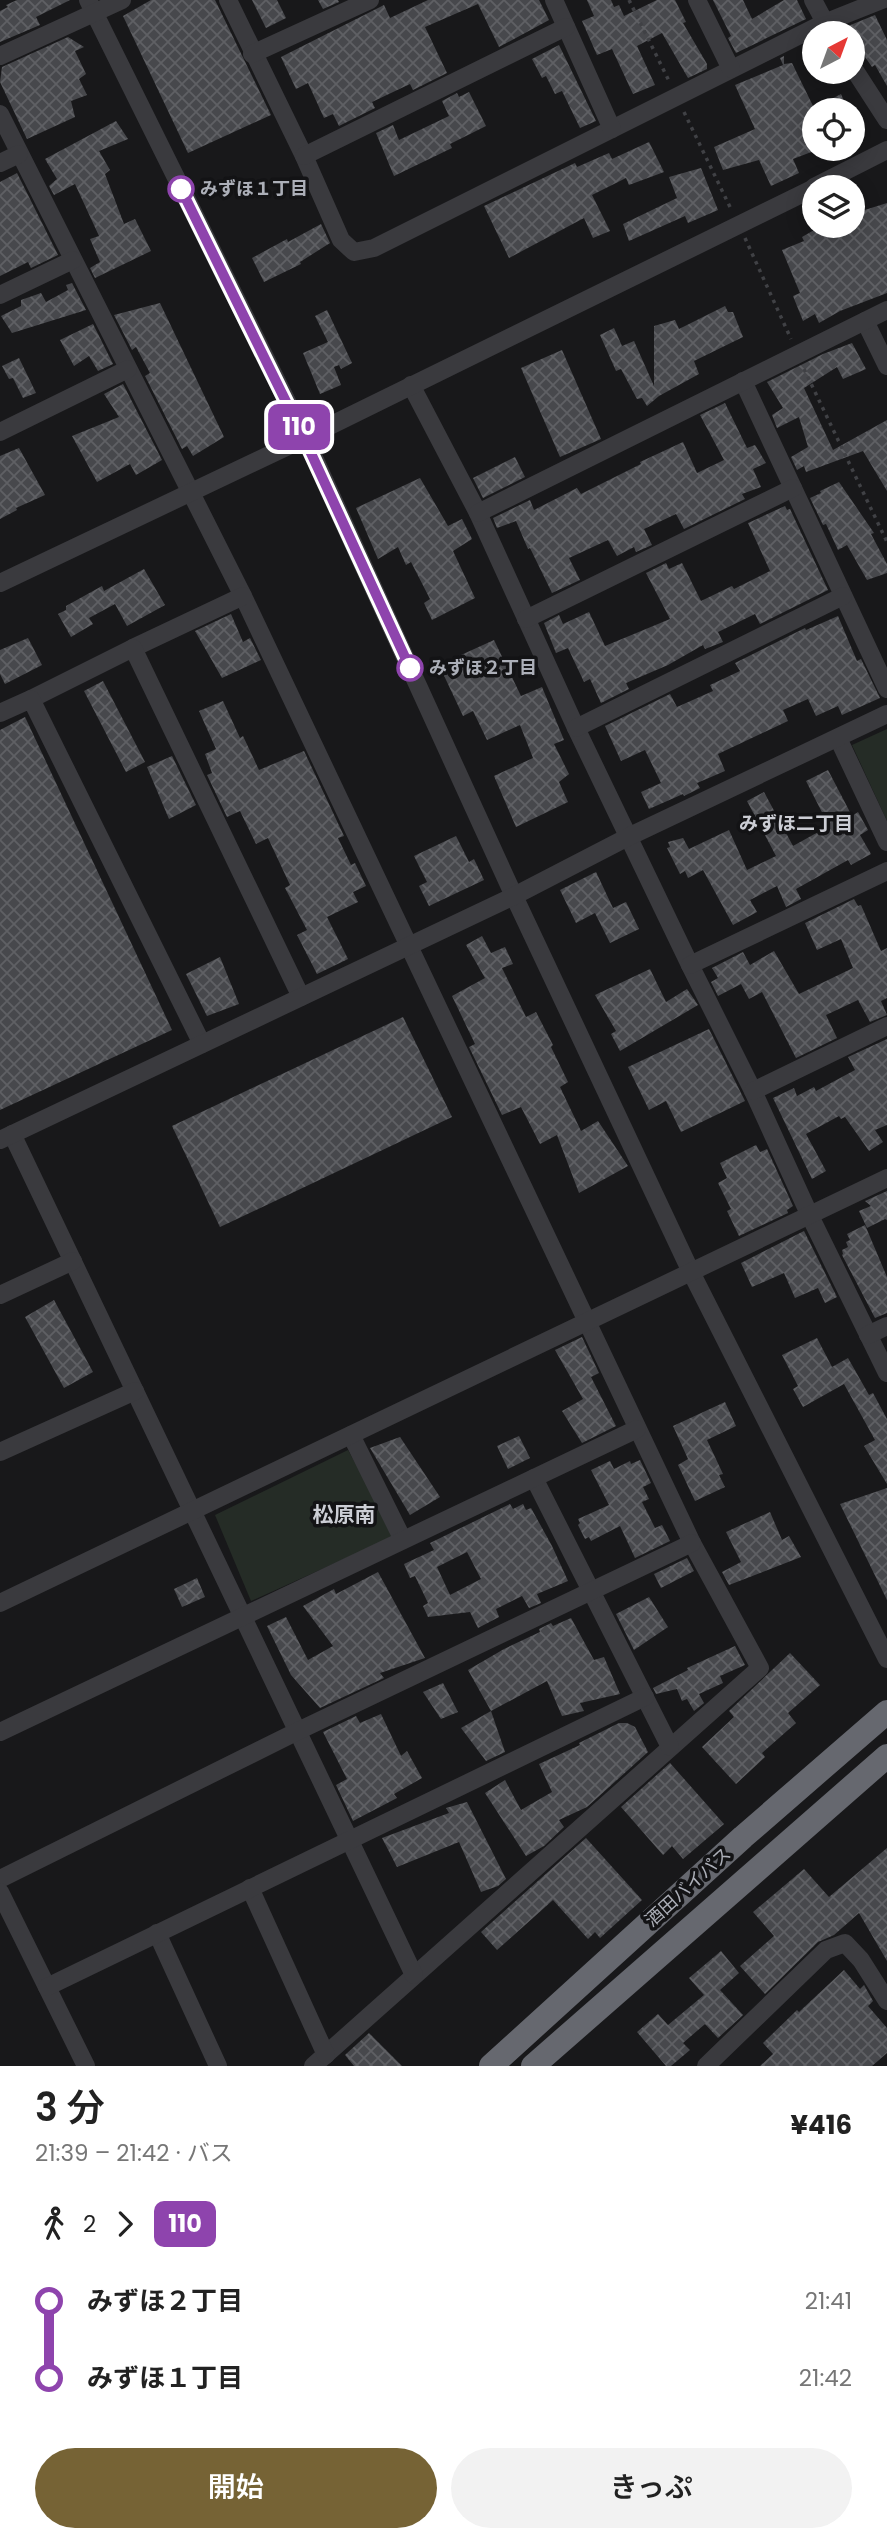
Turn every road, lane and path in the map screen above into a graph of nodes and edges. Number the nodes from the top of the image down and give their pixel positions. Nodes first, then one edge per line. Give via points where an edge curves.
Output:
1 (122, 0) edge
2 (228, 0) edge
3 (370, 0) edge
4 (554, 0) edge
5 (697, 0) edge
6 (813, 0) edge
7 (882, 0) edge
8 (92, 7) edge
9 (824, 21) edge
10 (842, 21) edge
11 (566, 27) junction
12 (802, 39) edge
13 (252, 54) junction
14 (0, 56) edge
15 (731, 69) junction
16 (864, 84) edge
17 (0, 114) edge
18 (887, 120) edge
19 (612, 130) junction
20 (887, 150) edge
21 (19, 154) junction
22 (304, 156) junction
23 (0, 163) edge
24 (838, 175) edge
25 (802, 193) edge
26 (739, 225) junction
27 (73, 260) junction
28 (0, 295) edge
29 (887, 310) edge
30 (865, 321) junction
31 (797, 355) junction
32 (887, 366) edge
33 (128, 369) junction
34 (743, 382) junction
35 (411, 385) junction
36 (0, 432) edge
37 (304, 438) junction
38 (793, 488) junction
39 (191, 491) junction
40 (478, 513) junction
41 (887, 542) edge
42 (0, 583) edge
43 (243, 596) junction
44 (843, 596) junction
45 (526, 620) junction
46 (133, 648) junction
47 (887, 689) edge
48 (32, 699) junction
49 (0, 713) edge
50 (887, 713) edge
51 (576, 728) junction
52 (838, 738) junction
53 (628, 837) junction
54 (887, 842) edge
55 (887, 871) edge
56 (514, 896) junction
57 (408, 946) junction
58 (690, 965) junction
59 (301, 997) junction
60 (887, 1026) edge
61 (202, 1044) junction
62 (753, 1091) junction
63 (6, 1137) edge
64 (887, 1178) edge
65 (810, 1216) junction
66 (73, 1261) junction
67 (691, 1272) junction
68 (0, 1295) edge
69 (586, 1323) junction
70 (887, 1326) edge
71 (868, 1335) junction
72 (887, 1373) edge
73 (135, 1391) junction
74 (637, 1429) junction
75 (351, 1435) junction
76 (0, 1452) edge
77 (534, 1478) junction
78 (192, 1511) junction
79 (403, 1540) junction
80 (692, 1543) junction
81 (591, 1591) junction
82 (0, 1603) edge
83 (243, 1616) junction
84 (887, 1659) edge
85 (645, 1697) junction
86 (887, 1712) edge
87 (298, 1731) junction
88 (0, 1732) edge
89 (670, 1747) junction
90 (887, 1756) edge
91 (350, 1840) junction
92 (0, 1879) edge
93 (250, 1888) junction
94 (0, 1892) edge
95 (157, 1933) junction
96 (414, 1975) junction
97 (47, 1987) junction
98 (887, 2001) edge
99 (320, 2061) edge
100 (86, 2066) edge
101 (218, 2066) edge
102 (491, 2066) edge
103 (533, 2066) edge
104 (706, 2066) edge

1 - 8 street
2 - 13 street
3 - 13 street
4 - 11 street
5 - 15 street
6 - 9 street
7 - 10 street
8 - 14 street
8 - 37 street
11 - 19 street
11 - 22 street
12 - 15 street
13 - 22 street
15 - 19 street
16 - 18 street
17 - 21 street
19 - 22 street via 374,248 354,252 341,240
20 - 24 street
21 - 23 street
21 - 27 street
25 - 26 street
26 - 31 path
26 - 35 street
27 - 28 street
27 - 33 street
29 - 30 street
30 - 31 street
30 - 32 street
31 - 34 street
31 - 41 path
33 - 36 street
33 - 39 street
34 - 38 street
34 - 40 street
35 - 37 street
35 - 40 street
37 - 39 street
37 - 56 street
38 - 44 street
38 - 45 street
39 - 42 street
39 - 43 street
40 - 45 street
43 - 46 street
43 - 57 street
44 - 47 street
44 - 51 street
45 - 51 street
46 - 48 street
46 - 59 street
48 - 49 street
48 - 61 street
50 - 52 street
51 - 53 street
52 - 53 street
52 - 54 street
53 - 56 street
53 - 58 street
55 - 58 street
56 - 57 street
56 - 67 street
57 - 59 street
57 - 69 street
58 - 62 street
59 - 61 street
60 - 62 street
61 - 63 street
62 - 65 street
63 - 66 street
64 - 65 street
65 - 67 street
65 - 71 street
66 - 68 street
66 - 73 street
67 - 69 street
67 - 84 street
69 - 74 street
69 - 75 street
70 - 71 street
71 - 72 street
73 - 76 street
73 - 78 street
74 - 77 street
74 - 80 street
75 - 78 street
75 - 79 street
77 - 79 street
77 - 81 street
78 - 82 street
78 - 83 street
79 - 83 street
80 - 81 street
80 - 89 street via 760,1668
81 - 85 street
81 - 87 street
83 - 87 street
83 - 88 street
85 - 89 street
85 - 91 street
86 - 102 highway, 酒田バイパス
87 - 91 street
87 - 92 street
89 - 96 street
90 - 103 highway, 酒田バイパス
91 - 93 street
91 - 96 street
93 - 95 street
93 - 99 street
94 - 97 street
95 - 97 street
95 - 101 street
96 - 99 street
97 - 100 street
98 - 104 street via 845,1943 826,1950

